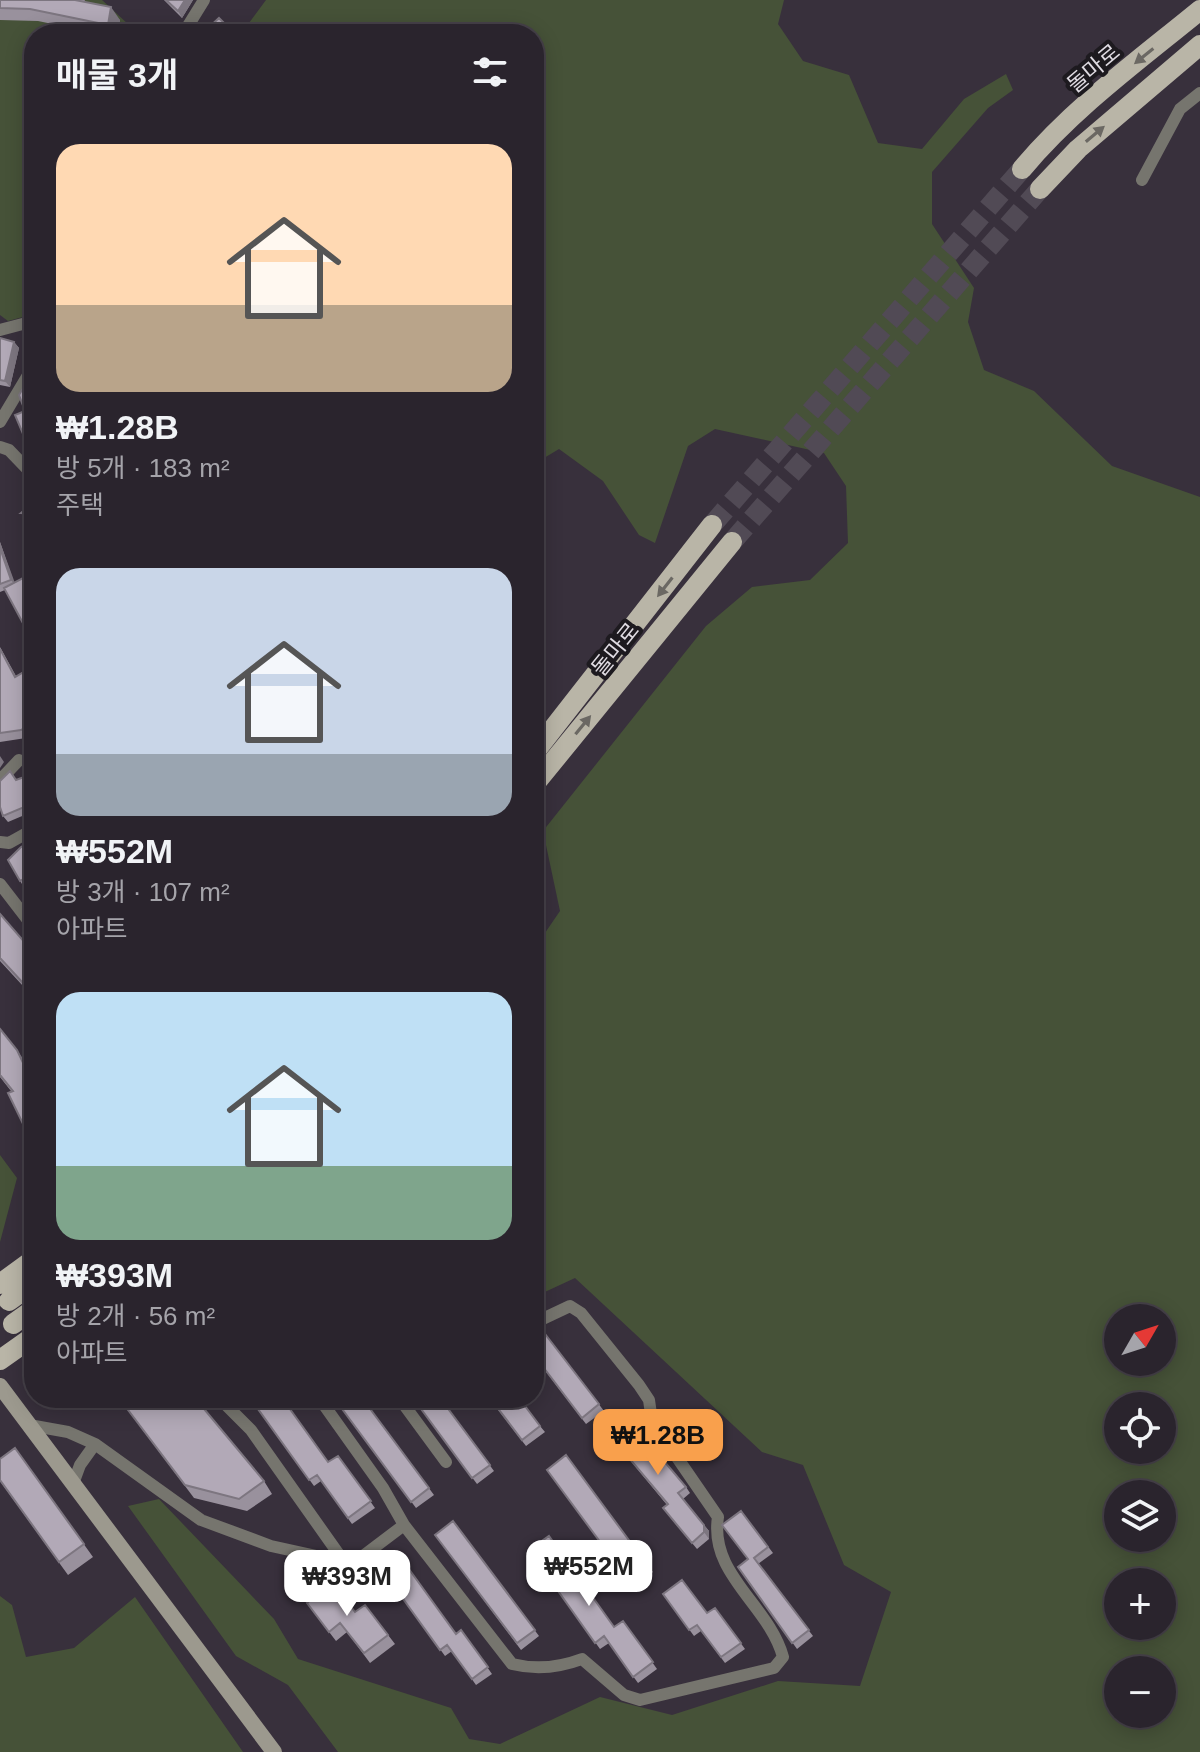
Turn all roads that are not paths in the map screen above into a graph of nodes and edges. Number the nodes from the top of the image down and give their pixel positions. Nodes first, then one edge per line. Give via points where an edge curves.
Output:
1 (204, 0) edge
2 (1200, 10) edge
3 (189, 24) edge
4 (1200, 45) edge
5 (1200, 93) edge
6 (1022, 169) tunnel mouth
7 (1142, 180) dead end
8 (1040, 189) tunnel mouth
9 (24, 324) edge
10 (0, 330) edge
11 (24, 382) edge
12 (0, 422) edge
13 (0, 447) edge
14 (24, 466) edge
15 (712, 525) tunnel mouth
16 (732, 542) tunnel mouth
17 (544, 740) edge
18 (19, 760) dead end
19 (544, 773) edge
20 (0, 780) edge
21 (24, 835) edge
22 (0, 842) edge
23 (0, 884) edge
24 (24, 915) edge
25 (24, 1270) edge
26 (24, 1286) edge
27 (4, 1292) edge
28 (24, 1316) edge
29 (544, 1318) edge
30 (13, 1324) dead end
31 (24, 1343) edge
32 (0, 1360) edge
33 (0, 1386) edge
34 (229, 1408) edge
35 (326, 1408) edge
36 (406, 1408) edge
37 (29, 1425) junction
38 (95, 1444) junction
39 (446, 1462) dead end
40 (73, 1484) junction
41 (404, 1525) junction
42 (340, 1556) junction
43 (274, 1752) edge

1 - 3 street
2 -> 6 main road, 돌마로 via 1044,142
8 -> 4 main road via 1078,149
5 - 7 street via 1180,109
9 - 10 street
11 - 12 street
13 - 14 street
15 -> 17 main road, 돌마로
19 -> 16 main road, 돌마로
18 - 20 street
21 - 22 street
23 - 24 street
25 - 27 main road
26 - 27 main road
28 - 30 main road
29 - 41 street via 570,1306 581,1313 631,1374 649,1400 652,1421 668,1448 718,1517 715,1538 721,1560 773,1630 783,1657 774,1668 640,1700 624,1695 582,1659 562,1666 512,1664
31 - 32 main road
33 - 37 street
34 - 42 street via 251,1430
35 - 41 street
36 - 39 street
37 - 38 street via 68,1432
37 - 40 street
38 - 40 street
38 - 42 street via 201,1520 271,1546
40 - 43 street
41 - 42 street via 363,1556

